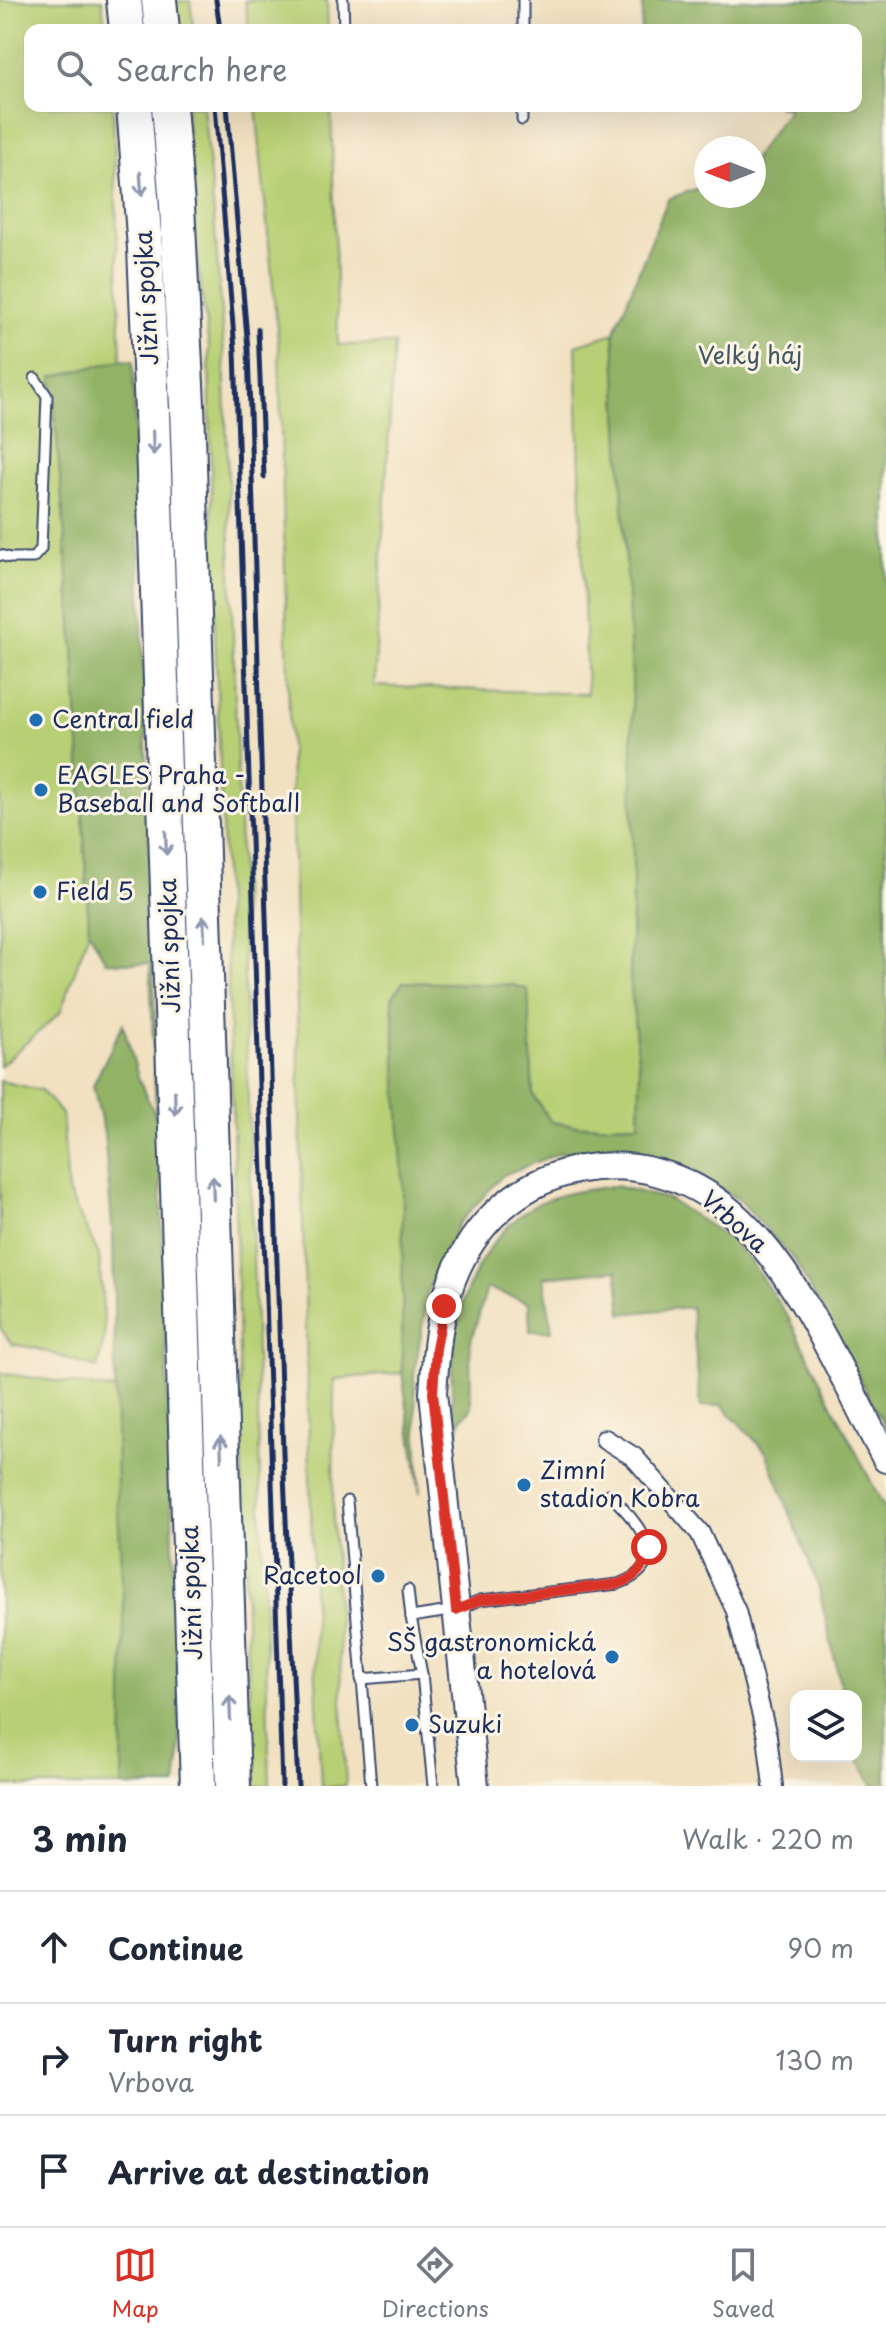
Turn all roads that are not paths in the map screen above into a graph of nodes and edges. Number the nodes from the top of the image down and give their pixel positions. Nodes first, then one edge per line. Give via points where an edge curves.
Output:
1 (124, 0) edge
2 (159, 0) edge
3 (343, 0) edge
4 (523, 0) edge
5 (126, 24) edge
6 (161, 24) edge
7 (344, 24) edge
8 (523, 24) edge
9 (134, 112) edge
10 (169, 112) edge
11 (522, 112) edge
12 (522, 120) dead end
13 (35, 378) dead end
14 (0, 555) edge
15 (605, 1439) dead end
16 (886, 1459) edge
17 (609, 1494) dead end
18 (347, 1501) dead end
19 (408, 1590) dead end
20 (456, 1610) junction
21 (411, 1617) junction
22 (422, 1674) junction
23 (361, 1679) junction
24 (198, 1786) edge
25 (233, 1786) edge
26 (371, 1786) edge
27 (433, 1786) edge
28 (475, 1786) edge
29 (773, 1786) edge

1 - 5 highway
2 - 6 highway
3 - 7 lane
4 - 8 lane
9 -> 24 highway, Jižní spojka via 152,412
25 -> 10 highway, Jižní spojka via 187,405
11 - 12 lane
13 - 14 lane via 47,396 41,549 33,558
15 - 29 street via 634,1457 700,1533 736,1611 767,1736
16 - 20 main road, Vrbova via 800,1296 776,1260 731,1213 668,1174 633,1167 588,1167 550,1178 500,1208 474,1238 444,1306 433,1393
17 - 20 lane via 633,1516 649,1547 634,1578 480,1600
18 - 23 lane
19 - 21 lane
20 - 21 lane
20 - 28 main road, Vrbova
21 - 22 lane
22 - 23 lane
22 - 27 lane
23 - 26 lane

